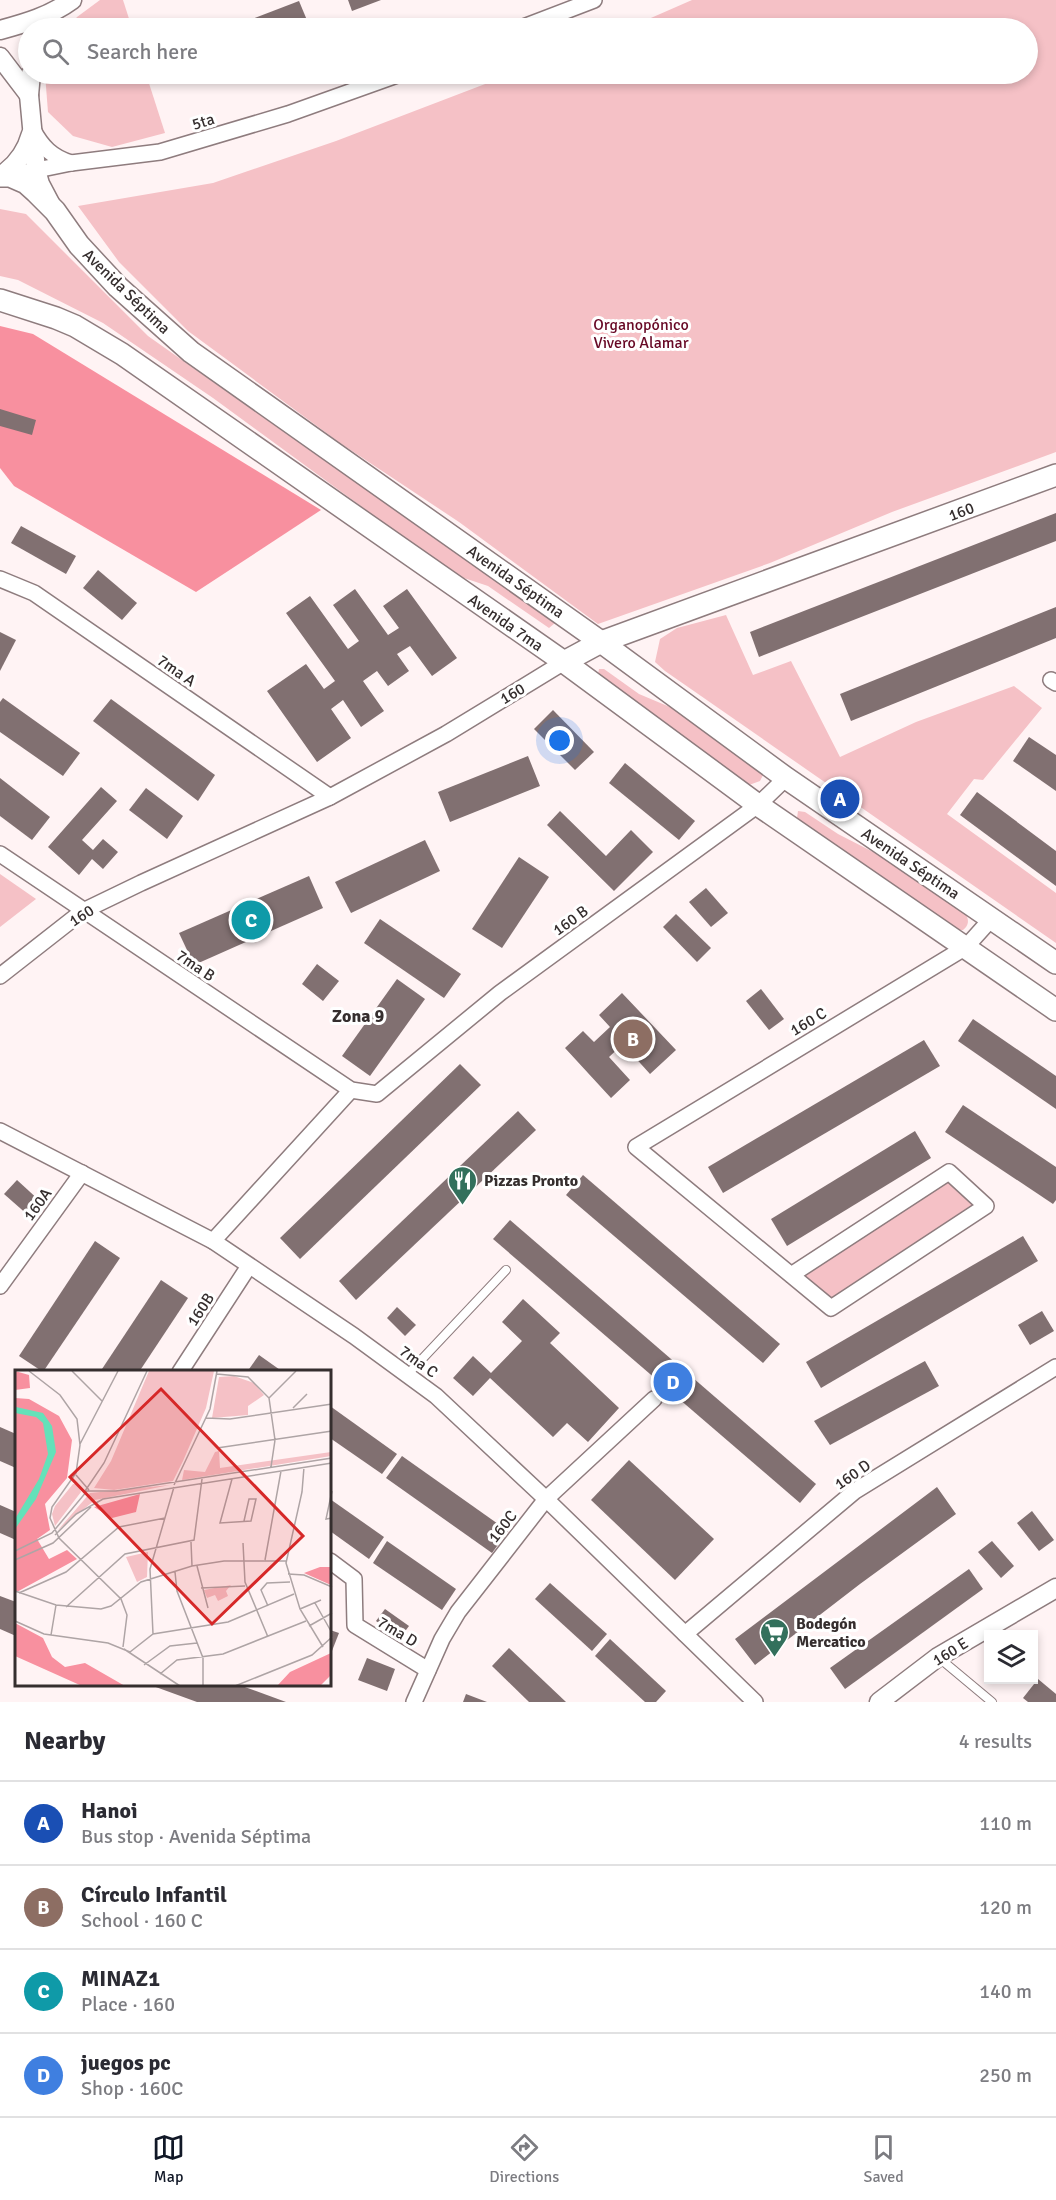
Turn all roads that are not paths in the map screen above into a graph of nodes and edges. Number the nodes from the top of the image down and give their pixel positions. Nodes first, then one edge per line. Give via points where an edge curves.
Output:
1 (594, 0) edge
2 (65, 5) edge
3 (38, 18) edge
4 (51, 18) edge
5 (547, 18) edge
6 (18, 25) edge
7 (0, 30) edge
8 (0, 57) edge
9 (18, 81) edge
10 (21, 84) edge
11 (30, 84) edge
12 (372, 84) edge
13 (29, 95) junction
14 (33, 130) junction
15 (71, 163) junction
16 (36, 170) junction
17 (3, 176) edge
18 (55, 212) junction
19 (0, 300) edge
20 (0, 308) edge
21 (29, 309) junction
22 (1056, 475) edge
23 (0, 579) edge
24 (600, 642) junction
25 (564, 662) junction
26 (786, 778) junction
27 (330, 797) junction
28 (758, 805) junction
29 (0, 854) edge
30 (83, 911) junction
31 (992, 918) junction
32 (966, 947) junction
33 (1056, 963) edge
34 (0, 976) edge
35 (1056, 1010) edge
36 (351, 1090) junction
37 (377, 1094) joint
38 (0, 1131) edge
39 (82, 1173) junction
40 (213, 1241) junction
41 (249, 1266) junction
42 (506, 1270) dead end
43 (791, 1275) junction
44 (0, 1286) edge
45 (1056, 1367) edge
46 (181, 1370) edge
47 (407, 1375) junction
48 (654, 1399) dead end
49 (546, 1499) junction
50 (332, 1562) edge
51 (1056, 1588) edge
52 (686, 1634) junction
53 (938, 1657) junction
54 (428, 1670) junction
55 (414, 1702) edge
56 (755, 1702) edge
57 (879, 1702) edge
58 (992, 1702) edge

1 - 5 street
2 - 3 street
2 - 4 street
6 - 7 street
8 - 9 street
10 - 13 street
11 - 13 street
12 - 15 street, 5ta via 160,152
13 - 14 street
14 - 15 street via 50,153
14 - 16 street
14 - 17 street via 26,150
15 - 16 street, 5ta
16 - 17 street, 5ta
16 - 18 street
17 - 18 main road, Avenida Séptima via 26,183
18 - 24 main road, Avenida Séptima via 118,287 191,352
19 - 21 main road
20 - 21 street
21 - 25 main road, Avenida 7ma via 75,326 122,354
22 - 24 main road, 160
23 - 27 street, 7ma A via 34,593
24 - 25 main road, 160
24 - 26 main road, Avenida Séptima
25 - 27 street, 160 via 446,734
25 - 28 main road
26 - 28 street, 160 B
26 - 31 main road, Avenida Séptima
27 - 30 street, 160
28 - 32 main road
28 - 37 street, 160 B via 500,993
29 - 30 street, 7ma B
30 - 34 street, 160
30 - 36 street, 7ma B
31 - 32 street, 160 C
31 - 33 main road, Avenida Séptima
32 - 35 main road
32 - 43 street, 160 C via 636,1147
36 - 37 street, 7ma B
36 - 40 street
38 - 39 street, 7ma C
39 - 40 street, 7ma C
39 - 44 street, 160A
40 - 41 street, 7ma C
41 - 46 street, 160B
41 - 47 street, 7ma C
42 - 47 lane
43 - 43 street via 949,1172 986,1206 831,1308
45 - 52 street, 160 D via 855,1491
47 - 49 street, 7ma C via 436,1396
48 - 49 street, 160C
49 - 52 street, 7ma C
49 - 54 street, 160C via 458,1612
50 - 54 street, 7ma D via 354,1579 355,1625
51 - 53 street, 160 E
52 - 56 street, 7ma C
53 - 57 street, 160 E
53 - 58 lane
54 - 55 street, 160C

